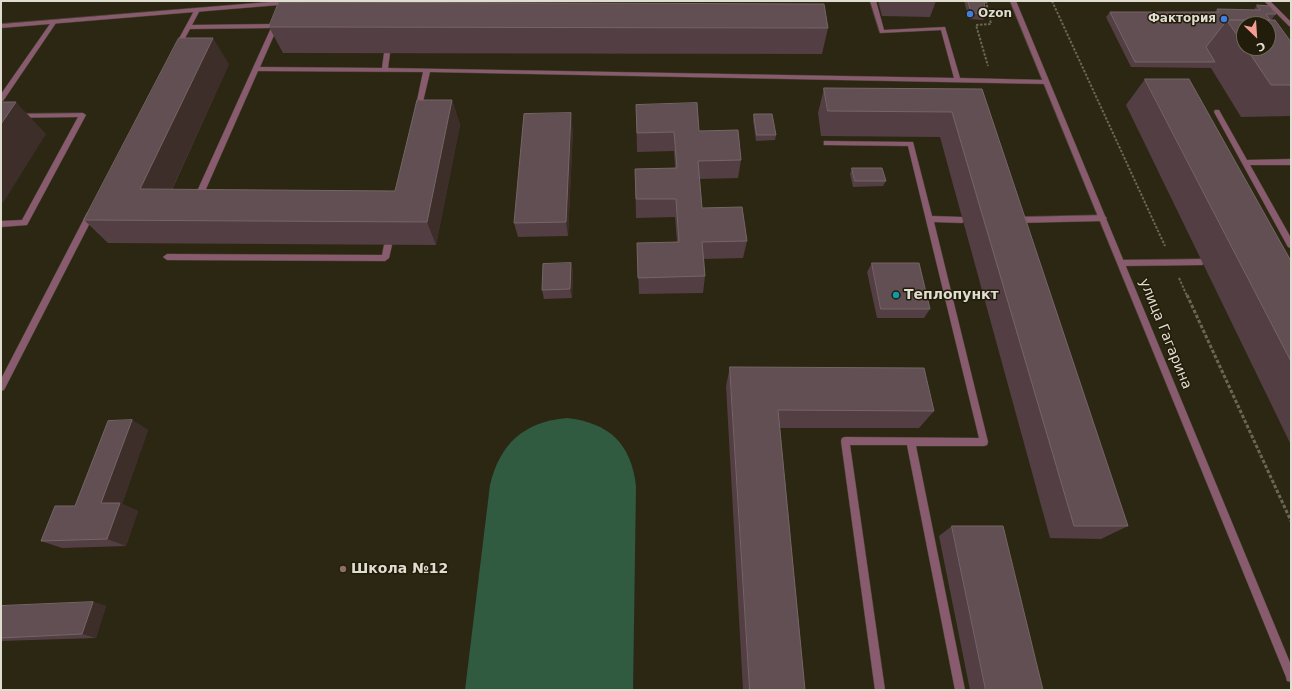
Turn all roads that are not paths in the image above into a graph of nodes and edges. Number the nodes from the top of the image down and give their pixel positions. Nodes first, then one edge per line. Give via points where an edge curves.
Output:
1 (303, 1) edge
2 (873, 1) edge
3 (1013, 1) edge
4 (1267, 1) edge
5 (283, 8) junction
6 (197, 10) junction
7 (54, 22) junction
8 (1291, 25) edge
9 (1, 26) edge
10 (275, 26) junction
11 (188, 27) junction
12 (387, 53) edge
13 (173, 56) edge
14 (256, 69) junction
15 (385, 70) junction
16 (427, 70) junction
17 (957, 79) junction
18 (1046, 82) junction
19 (1, 99) edge
20 (1217, 112) dead end
21 (1, 116) edge
22 (417, 116) edge
23 (826, 143) dead end
24 (1291, 162) edge
25 (1245, 163) junction
26 (198, 198) edge
27 (96, 204) edge
28 (1103, 218) junction
29 (929, 219) junction
30 (962, 220) dead end
31 (1010, 220) edge
32 (1, 224) edge
33 (1287, 232) edge
34 (388, 245) edge
35 (1291, 245) edge
36 (167, 257) dead end
37 (1202, 262) dead end
38 (1122, 263) junction
39 (1, 387) edge
40 (911, 442) junction
41 (1289, 666) edge
42 (1291, 677) edge
43 (880, 690) edge
44 (960, 690) edge

1 - 5 street
2 - 17 street via 882,32 943,28
3 - 18 street, улица Гагарина
4 - 8 street
5 - 6 street
5 - 10 street
6 - 7 street
6 - 11 street
7 - 9 street
7 - 19 street
10 - 11 street
10 - 14 street
11 - 13 street
12 - 15 street
14 - 15 street
14 - 26 street
15 - 16 street
16 - 17 street
16 - 22 street
17 - 18 street
18 - 28 street, улица Гагарина
20 - 25 street
21 - 32 street via 83,116 24,223
23 - 29 street via 910,144
24 - 25 street
25 - 33 street
27 - 39 street
28 - 31 street
28 - 38 street, улица Гагарина
29 - 30 street
29 - 40 street via 984,442
33 - 35 street
34 - 36 street via 385,258
37 - 38 street
38 - 41 street, улица Гагарина
40 - 43 street via 845,441
40 - 44 street
41 - 42 street, улица Гагарина

